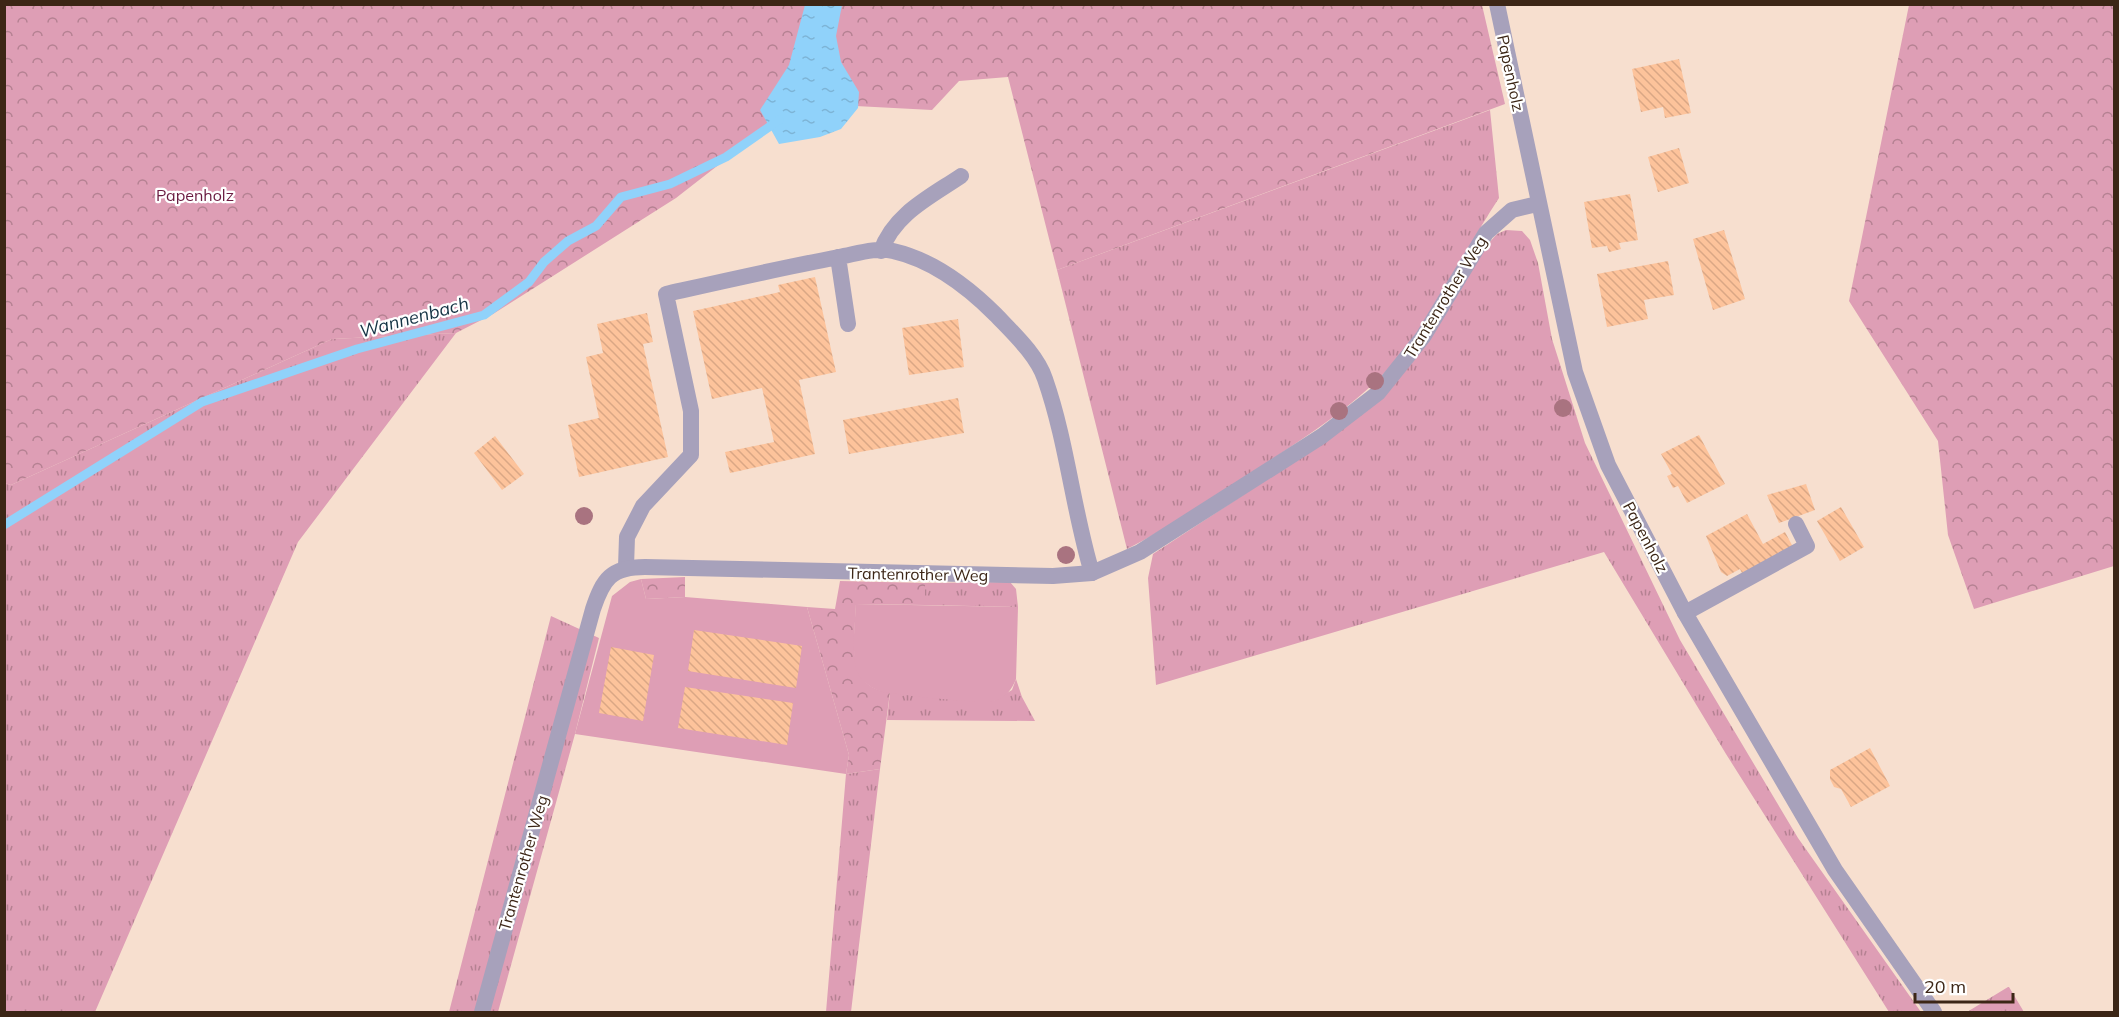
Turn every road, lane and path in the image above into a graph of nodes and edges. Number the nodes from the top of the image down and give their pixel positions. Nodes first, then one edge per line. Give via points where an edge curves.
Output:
1 (1497, 4) edge
2 (961, 176) dead end
3 (1537, 204) junction
4 (881, 251) junction
5 (838, 257) junction
6 (848, 324) dead end
7 (1796, 524) dead end
8 (627, 567) junction
9 (1092, 573) junction
10 (1685, 613) junction
11 (482, 1012) edge
12 (1934, 1012) edge

1 - 3 street, Papenholz
2 - 4 street via 898,221 887,233
3 - 9 street, Trantenrother Weg via 1512,210 1490,228 1423,337 1378,393 1322,436 1179,529
3 - 10 street, Papenholz via 1575,372 1590,417 1608,465
4 - 5 street
4 - 9 street via 927,263 959,282 1021,341 1045,377
5 - 6 street
5 - 8 street via 666,294 692,411 691,455 643,506 627,537
7 - 10 street via 1807,546
8 - 9 street, Trantenrother Weg via 1053,576
8 - 11 street, Trantenrother Weg via 611,575 600,588 593,609
10 - 12 street, Papenholz via 1835,870

